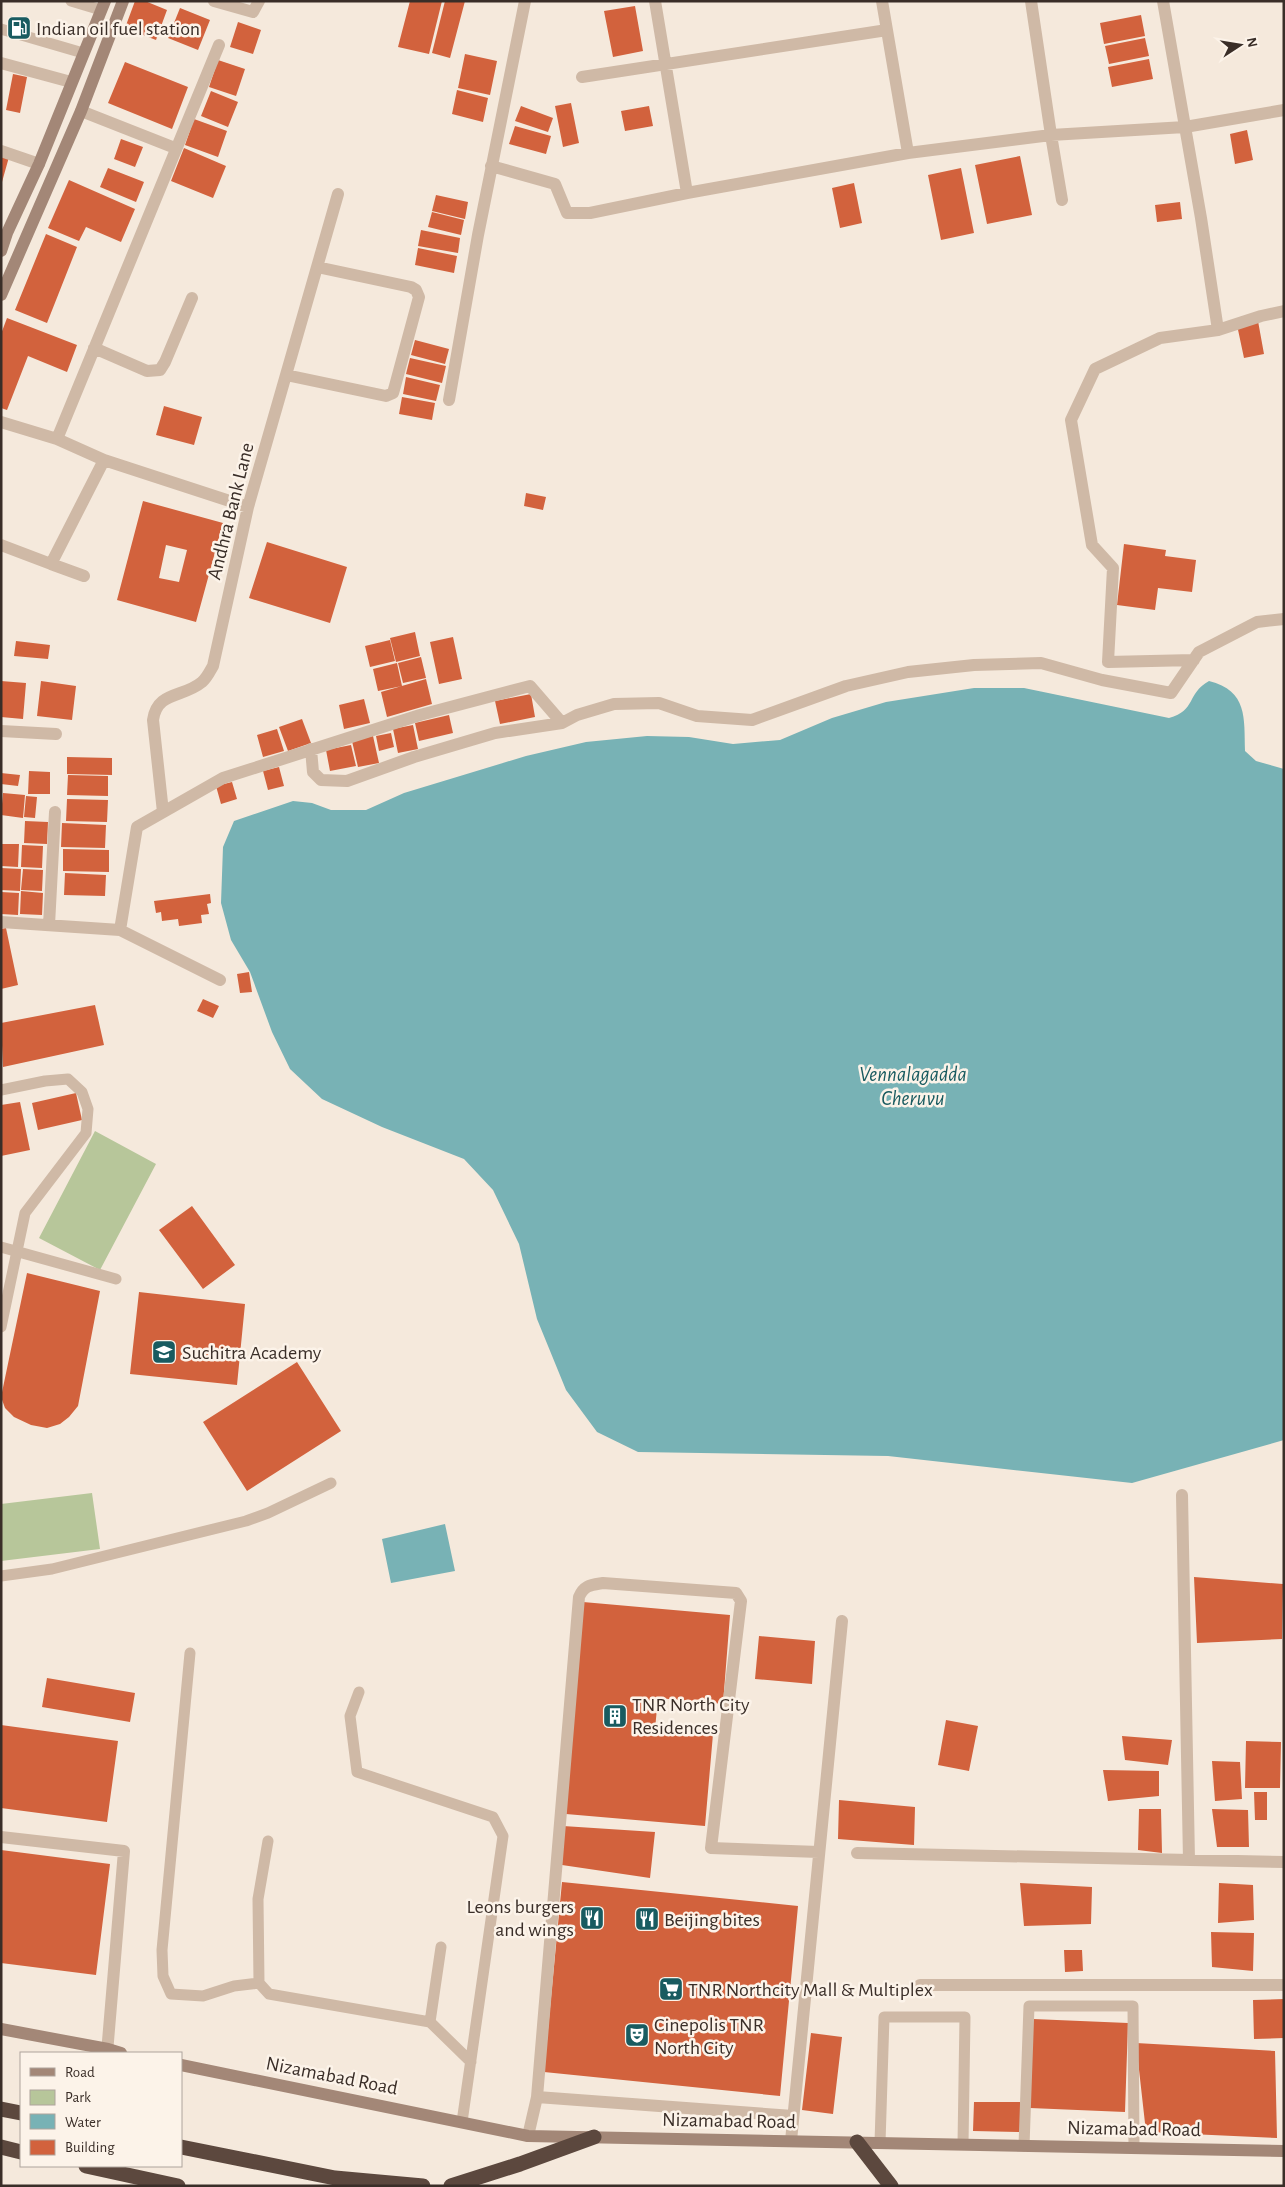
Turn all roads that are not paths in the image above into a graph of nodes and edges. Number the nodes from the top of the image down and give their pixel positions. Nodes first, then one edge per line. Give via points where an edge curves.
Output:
1 (71, 1) edge
2 (123, 1) edge
3 (214, 1) edge
4 (259, 1) edge
5 (524, 1) edge
6 (655, 1) edge
7 (882, 1) edge
8 (1031, 1) edge
9 (1162, 1) edge
10 (103, 6) edge
11 (1, 29) edge
12 (887, 30) junction
13 (219, 45) dead end
14 (83, 53) junction
15 (1, 63) edge
16 (666, 65) junction
17 (582, 77) dead end
18 (71, 82) junction
19 (1284, 110) edge
20 (81, 111) junction
21 (1185, 128) junction
22 (1050, 136) junction
23 (175, 148) junction
24 (1, 151) edge
25 (908, 153) junction
26 (39, 164) junction
27 (491, 166) junction
28 (687, 193) junction
29 (338, 194) dead end
30 (1062, 200) dead end
31 (4, 232) edge
32 (1, 250) edge
33 (317, 268) junction
34 (1, 295) edge
35 (192, 298) dead end
36 (1284, 311) edge
37 (1218, 330) junction
38 (94, 348) junction
39 (286, 375) junction
40 (449, 400) dead end
41 (1, 422) edge
42 (57, 439) junction
43 (104, 460) junction
44 (248, 507) junction
45 (1, 545) edge
46 (51, 564) junction
47 (84, 576) dead end
48 (1284, 618) edge
49 (1194, 660) junction
50 (562, 723) junction
51 (1, 731) edge
52 (56, 734) dead end
53 (312, 749) junction
54 (55, 812) dead end
55 (163, 812) junction
56 (1, 922) edge
57 (49, 925) junction
58 (120, 930) junction
59 (220, 980) dead end
60 (1, 1090) edge
61 (1, 1247) edge
62 (17, 1251) junction
63 (116, 1280) dead end
64 (1, 1327) edge
65 (331, 1483) dead end
66 (1182, 1495) dead end
67 (1, 1576) edge
68 (842, 1621) dead end
69 (190, 1652) dead end
70 (359, 1692) dead end
71 (1, 1837) edge
72 (268, 1841) dead end
73 (819, 1852) junction
74 (857, 1853) dead end
75 (1189, 1860) junction
76 (1284, 1862) edge
77 (441, 1947) dead end
78 (259, 1983) junction
79 (920, 1985) dead end
80 (1284, 1985) edge
81 (430, 2022) junction
82 (1, 2029) edge
83 (108, 2051) edge
84 (471, 2062) junction
85 (182, 2066) edge
86 (536, 2097) junction
87 (1, 2109) edge
88 (20, 2113) edge
89 (793, 2116) junction
90 (462, 2122) junction
91 (528, 2136) junction
92 (594, 2137) junction
93 (791, 2141) junction
94 (857, 2142) junction
95 (880, 2143) junction
96 (963, 2144) junction
97 (1024, 2146) junction
98 (1, 2147) edge
99 (182, 2147) edge
100 (1134, 2148) junction
101 (1284, 2151) edge
102 (20, 2152) edge
103 (91, 2167) edge
104 (178, 2186) edge
105 (423, 2186) edge
106 (451, 2186) edge
107 (891, 2186) edge

1 - 10 lane
2 - 20 main road
3 - 4 street via 253,12
5 - 27 street
6 - 16 street
7 - 12 street
8 - 22 street
9 - 21 street
10 - 14 main road
11 - 14 lane
12 - 16 street
12 - 25 street
13 - 23 street
14 - 18 main road
15 - 18 street
16 - 17 street
16 - 28 street
18 - 26 main road
19 - 21 street
20 - 23 street
20 - 34 main road
21 - 22 street
21 - 37 street
22 - 25 street
22 - 30 street
23 - 38 street
24 - 26 street
25 - 28 street
26 - 31 main road
27 - 28 street via 555,184 567,213 590,213
27 - 40 street
29 - 33 street, Andhra Bank Lane
31 - 32 main road
33 - 39 street, Andhra Bank Lane
33 - 39 street via 416,290 419,297 395,386 386,396
35 - 38 street via 160,370 147,371
36 - 37 street
37 - 49 street via 1160,338 1095,368 1071,420 1092,545 1114,568 1108,662
38 - 42 street
39 - 44 street, Andhra Bank Lane
41 - 42 street
42 - 43 street
43 - 44 street
43 - 46 street
44 - 55 street, Andhra Bank Lane via 213,666 203,682 161,701 154,709 152,720
45 - 46 street
46 - 47 street
48 - 49 street via 1257,622 1200,652
49 - 50 street via 1171,693 1102,680 1041,663 974,665 908,672 846,686 752,720 697,716 659,703 614,704
50 - 53 street via 530,686 420,715
50 - 53 street via 495,733 347,781 321,780 313,772
51 - 52 street
53 - 55 street via 223,778
54 - 57 street
55 - 58 street via 137,827
56 - 57 street
57 - 58 street
58 - 59 street
60 - 62 lane via 68,1079 82,1092 88,1109 86,1133 25,1212
61 - 62 lane
62 - 63 lane
62 - 64 lane
65 - 67 lane via 246,1521 52,1569
66 - 75 street
68 - 73 street
69 - 78 lane via 162,1950 163,1976 171,1994 203,1996 234,1986
70 - 84 lane via 350,1716 357,1772 493,1817 503,1836
71 - 83 street via 124,1851
72 - 78 lane via 258,1899
73 - 86 street via 711,1848 741,1601 736,1593 603,1583 582,1589
73 - 89 street
74 - 75 street
75 - 76 street
77 - 81 lane
78 - 81 lane via 270,1994
79 - 80 street
81 - 84 lane
82 - 83 main road
84 - 90 lane
85 - 90 main road, Nizamabad Road
86 - 89 street
86 - 91 street
87 - 88 highway
89 - 93 street
90 - 91 main road, Nizamabad Road
91 - 92 main road, Nizamabad Road
92 - 93 main road, Nizamabad Road
92 - 106 highway
93 - 94 main road, Nizamabad Road
94 - 95 main road, Nizamabad Road
94 - 107 highway
95 - 96 main road, Nizamabad Road
95 - 96 lane via 884,2018 965,2017
96 - 97 main road, Nizamabad Road
97 - 100 main road, Nizamabad Road
97 - 100 lane via 1029,2006 1133,2006
98 - 102 highway
99 - 105 highway via 335,2178
100 - 101 main road, Nizamabad Road
103 - 104 highway

